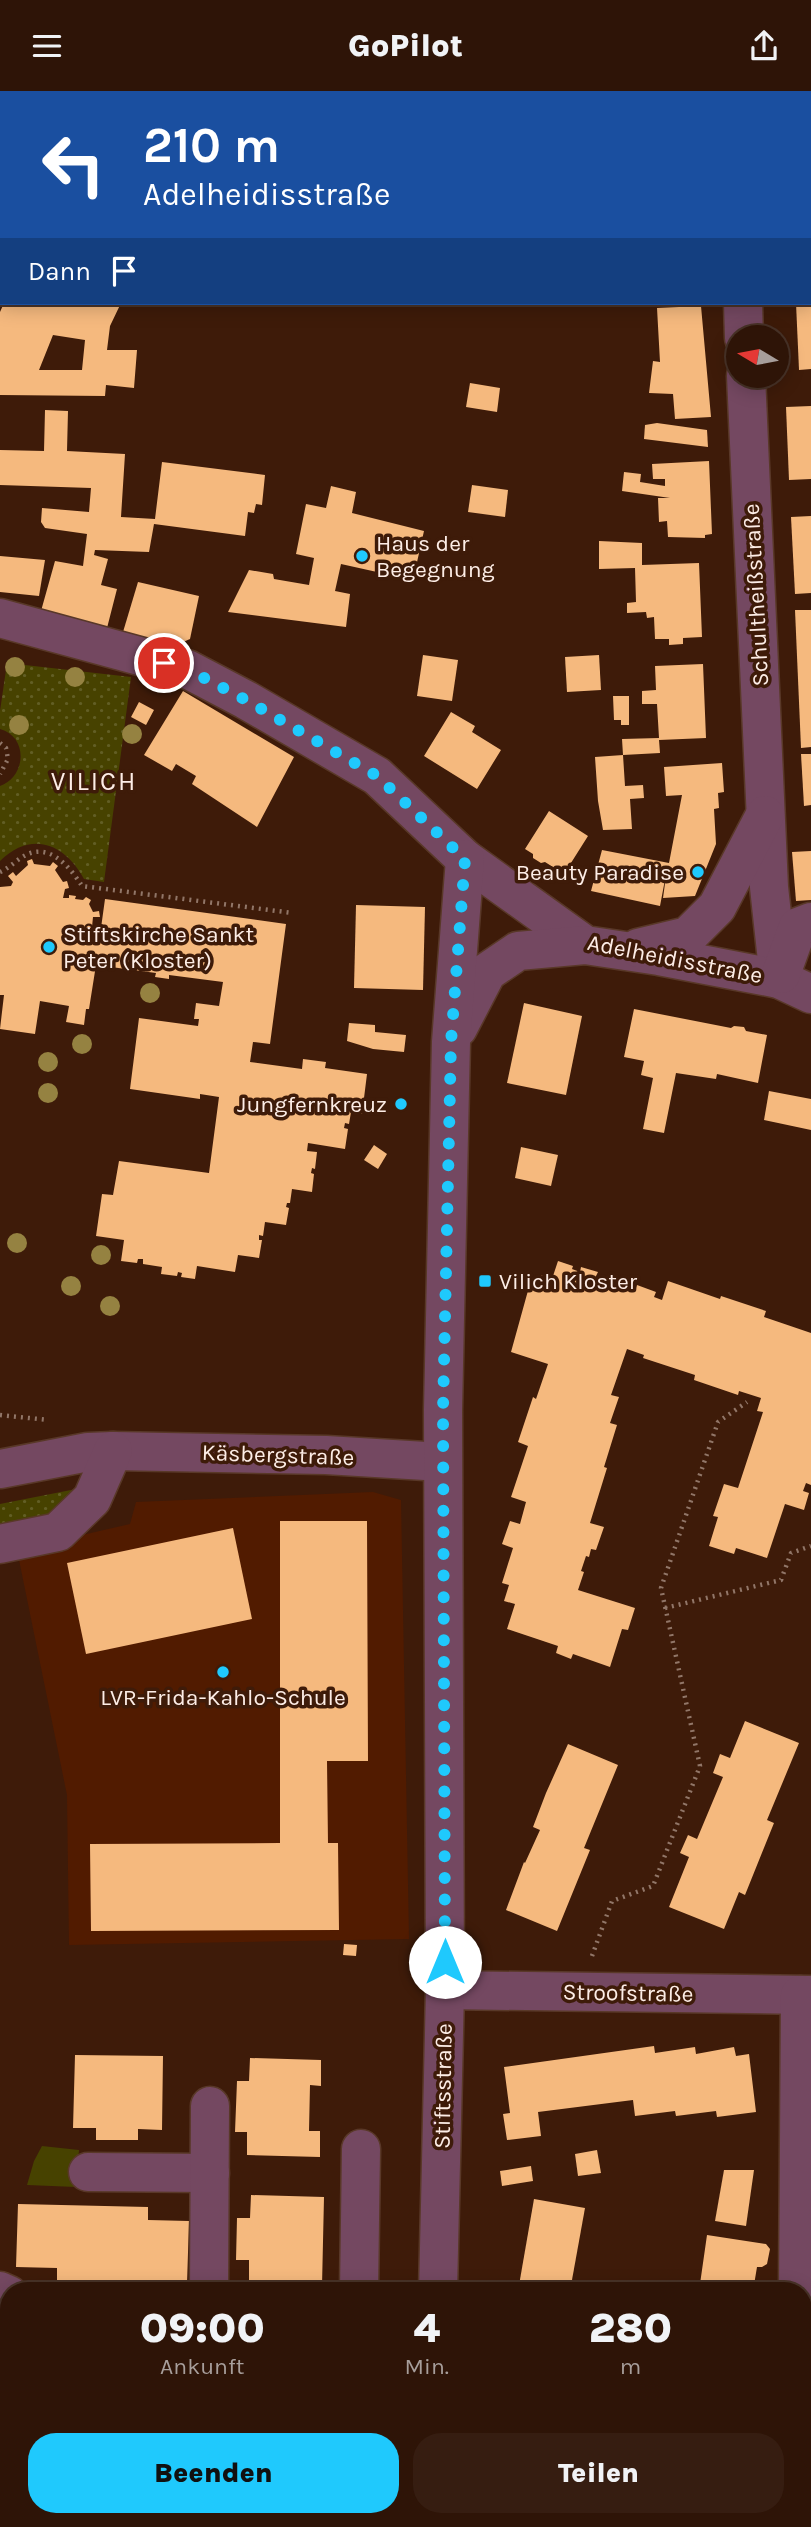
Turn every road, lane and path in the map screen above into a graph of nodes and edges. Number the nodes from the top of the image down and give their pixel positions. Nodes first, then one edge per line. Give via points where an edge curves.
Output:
1 (743, 305) edge
2 (744, 325) edge
3 (747, 389) edge
4 (0, 618) edge
5 (0, 743) edge
6 (0, 774) edge
7 (765, 814) junction
8 (465, 859) junction
9 (0, 872) edge
10 (293, 913) dead end
11 (811, 922) edge
12 (585, 945) junction
13 (628, 951) junction
14 (795, 986) edge
15 (451, 1042) junction
16 (747, 1402) dead end
17 (113, 1451) junction
18 (442, 1462) junction
19 (0, 1469) edge
20 (0, 1544) edge
21 (811, 1546) edge
22 (665, 1608) junction
23 (445, 1990) junction
24 (578, 1993) junction
25 (806, 1995) edge
26 (210, 2106) dead end
27 (361, 2149) dead end
28 (88, 2172) dead end
29 (210, 2173) junction
30 (209, 2282) edge
31 (359, 2282) edge
32 (438, 2282) edge
33 (798, 2282) edge

1 - 2 street
3 - 7 street, Schultheißstraße
4 - 8 street, Adelheidisstraße via 187,669 377,776
5 - 6 path via 8,759
7 - 13 street via 716,907 688,936
7 - 14 street, Schultheißstraße via 770,917
8 - 12 street, Adelheidisstraße
8 - 15 street, Stiftsstraße
9 - 10 path via 31,852 48,853 64,862 82,886
11 - 14 street via 798,927
12 - 13 street, Adelheidisstraße
12 - 15 street, Stiftsstraße via 518,951 486,972
13 - 14 street, Adelheidisstraße
15 - 18 street, Stiftsstraße
16 - 22 path via 718,1422 661,1588
17 - 18 street, Käsbergstraße
17 - 19 street, Käsbergstraße
17 - 20 street via 92,1499 58,1532
18 - 23 street, Stiftsstraße
21 - 22 path via 791,1553 781,1580
22 - 24 path via 700,1766 653,1886 612,1901
23 - 24 street, Stroofstraße
23 - 32 street, Stiftsstraße
24 - 25 street, Stroofstraße
25 - 33 street
26 - 29 street
27 - 31 street
28 - 29 street
29 - 30 street

